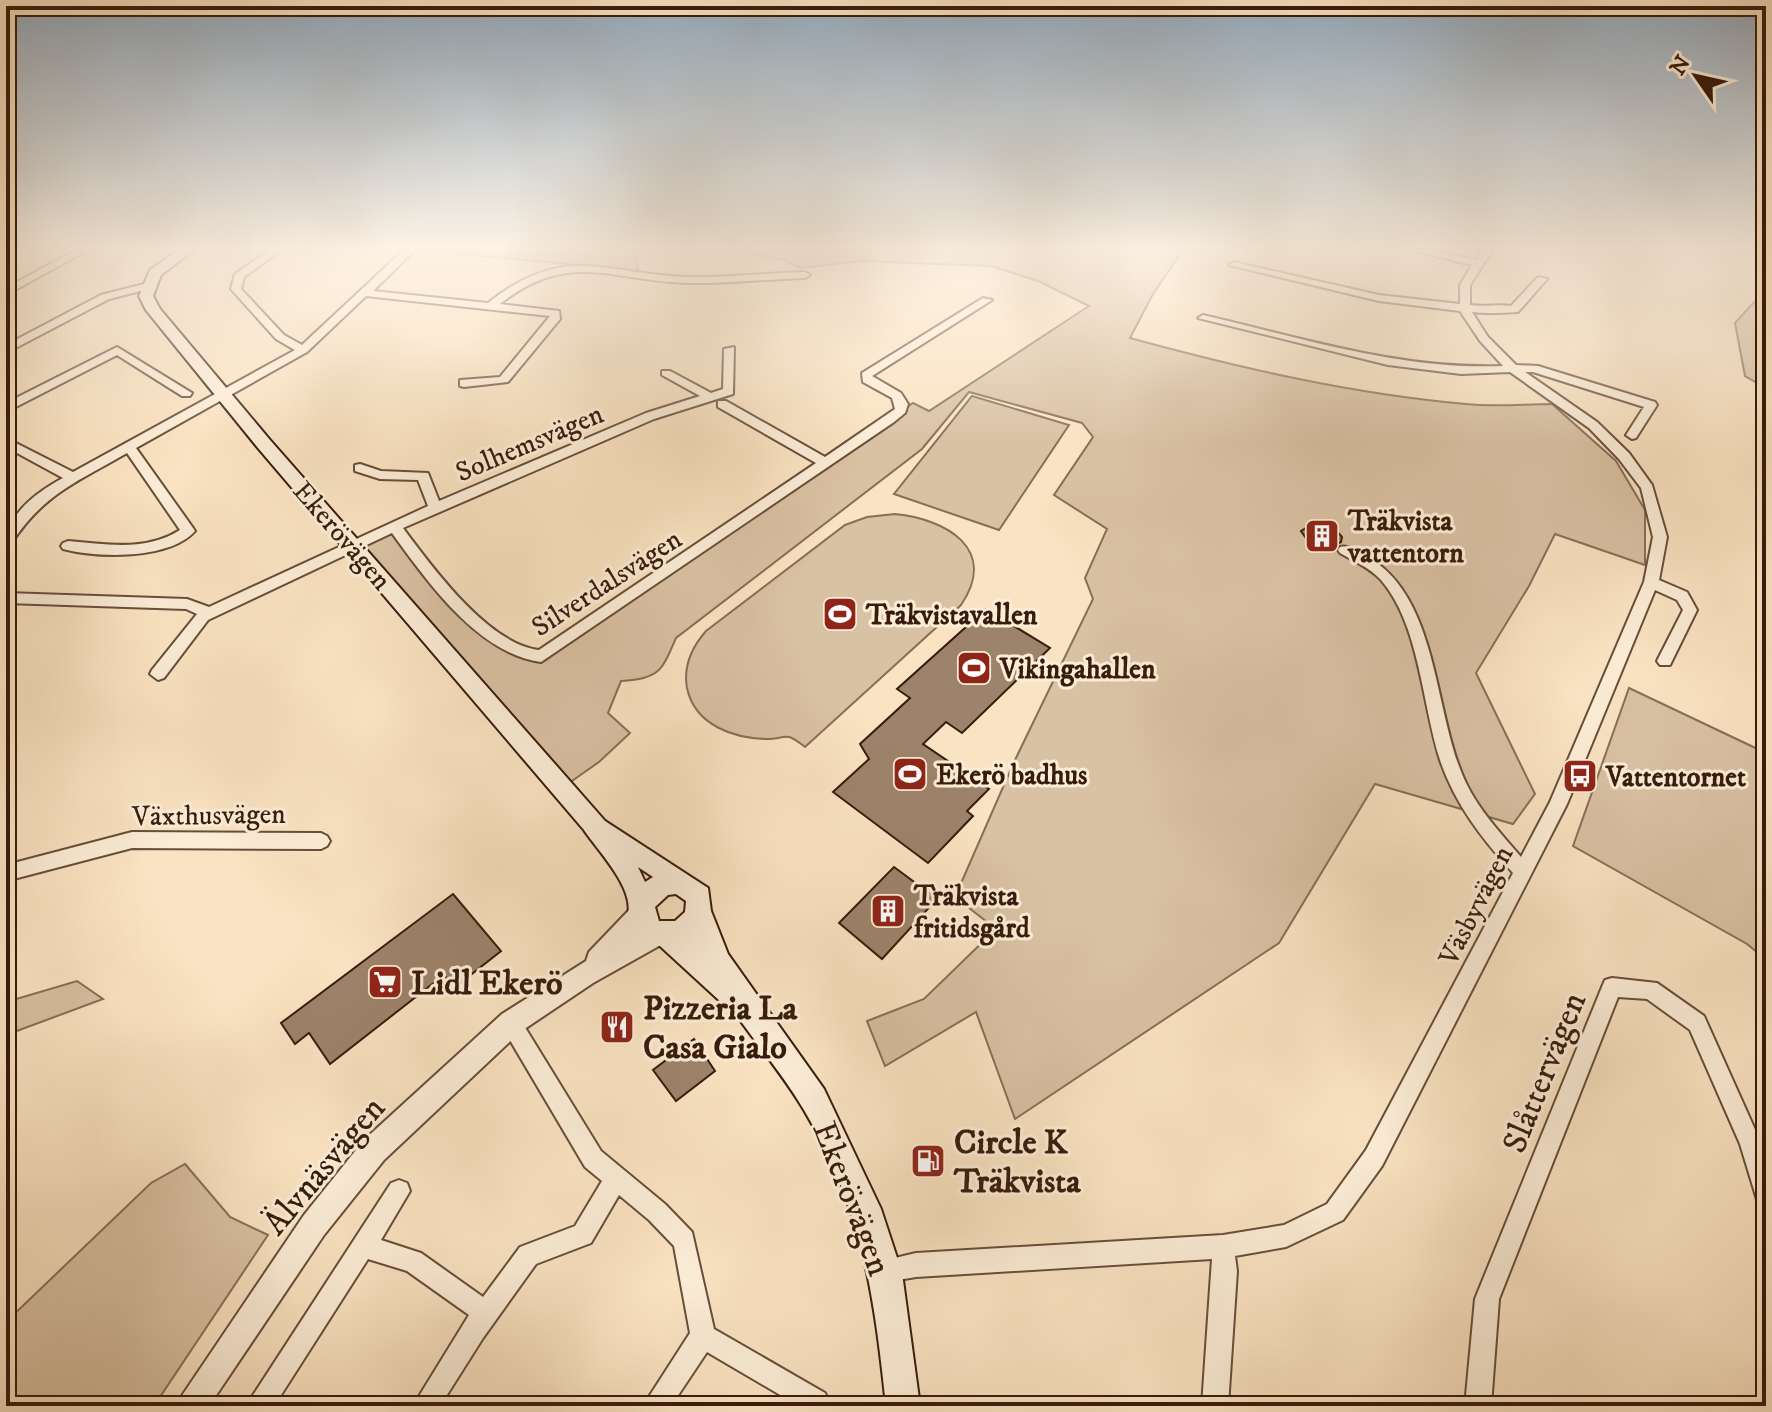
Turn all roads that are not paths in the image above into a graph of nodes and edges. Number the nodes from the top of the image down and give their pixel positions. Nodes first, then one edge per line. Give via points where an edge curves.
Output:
1 (77, 312) edge
2 (155, 312) edge
3 (257, 312) edge
4 (344, 312) edge
5 (549, 312) edge
6 (967, 312) edge
7 (1466, 312) edge
8 (1203, 318) dead end
9 (730, 349) dead end
10 (6, 350) edge
11 (303, 350) junction
12 (1513, 369) junction
13 (666, 373) dead end
14 (464, 383) dead end
15 (186, 393) dead end
16 (222, 396) junction
17 (717, 401) junction
18 (6, 408) edge
19 (1632, 435) dead end
20 (6, 442) edge
21 (129, 447) junction
22 (826, 463) junction
23 (360, 468) dead end
24 (74, 478) junction
25 (435, 508) junction
26 (394, 526) junction
27 (6, 541) edge
28 (68, 546) dead end
29 (351, 546) junction
30 (1345, 550) dead end
31 (1651, 582) junction
32 (6, 598) edge
33 (210, 613) junction
34 (1665, 661) dead end
35 (158, 674) dead end
36 (593, 823) junction
37 (321, 841) dead end
38 (1524, 872) junction
39 (6, 873) edge
40 (680, 882) junction
41 (642, 909) junction
42 (699, 913) junction
43 (663, 935) junction
44 (584, 975) junction
45 (749, 1011) junction
46 (511, 1023) junction
47 (615, 1180) junction
48 (399, 1191) dead end
49 (1766, 1195) edge
50 (363, 1246) junction
51 (1223, 1247) junction
52 (886, 1270) junction
53 (486, 1313) junction
54 (703, 1336) junction
55 (816, 1402) dead end
56 (191, 1406) edge
57 (259, 1406) edge
58 (426, 1406) edge
59 (656, 1406) edge
60 (903, 1406) edge
61 (1215, 1406) edge
62 (1478, 1406) edge

1 - 10 street
2 - 16 main road, Ekerövägen
3 - 11 street via 280,337
4 - 11 street
5 - 14 street via 556,317 504,380
6 - 22 street, Silverdalsvägen via 871,370 867,380 897,396 901,410
7 - 12 street, Väsbyvägen
8 - 12 street via 1388,362 1461,371
9 - 17 street, Solhemsvägen via 729,391
11 - 16 street
12 - 19 street via 1534,368 1651,405
12 - 31 street, Väsbyvägen via 1593,425 1647,488 1660,537
13 - 17 street
15 - 18 street via 117,350
16 - 21 street
16 - 29 main road, Ekerövägen
17 - 22 street
17 - 25 street, Solhemsvägen via 650,416
20 - 24 street
21 - 24 street
21 - 28 street via 188,531 152,549
22 - 26 street, Silverdalsvägen via 541,656 529,658 464,610 430,577
23 - 25 street via 380,475 423,476
24 - 27 street via 48,492
25 - 26 street, Solhemsvägen
26 - 29 street, Solhemsvägen
29 - 33 street, Solhemsvägen
29 - 36 main road, Ekerövägen
30 - 38 street via 1386,578 1400,598 1457,782 1483,827
31 - 34 street via 1682,596 1690,610
31 - 38 street, Väsbyvägen via 1564,791
32 - 33 street via 187,604
33 - 35 street
36 - 40 main road, Ekerövägen
36 - 41 main road, Ekerövägen via 631,878
37 - 39 street, Växthusvägen via 132,840
38 - 51 street, Väsbyvägen via 1374,1158 1335,1212 1286,1236
40 - 41 main road via 655,888
40 - 42 main road via 699,896
41 - 43 main road via 643,923
41 - 44 street, Älvnäsvägen
42 - 43 main road via 687,928
42 - 45 main road, Ekerövägen via 703,930
43 - 44 street, Älvnäsvägen
43 - 45 main road, Ekerövägen
44 - 46 street, Älvnäsvägen
45 - 52 main road, Ekerövägen via 814,1099 861,1200
46 - 47 street via 593,1159
46 - 56 street, Älvnäsvägen via 374,1150 314,1225
47 - 53 street via 583,1235 528,1255
47 - 54 street via 684,1240
48 - 50 street
49 - 62 street, Slåttervägen via 1750,1143 1697,1023 1650,990 1612,987 1487,1299
50 - 53 street via 413,1261
50 - 57 street
51 - 52 street, Väsbyvägen
51 - 61 street
52 - 60 main road, Ekerövägen
53 - 58 street
54 - 55 street
54 - 59 street

